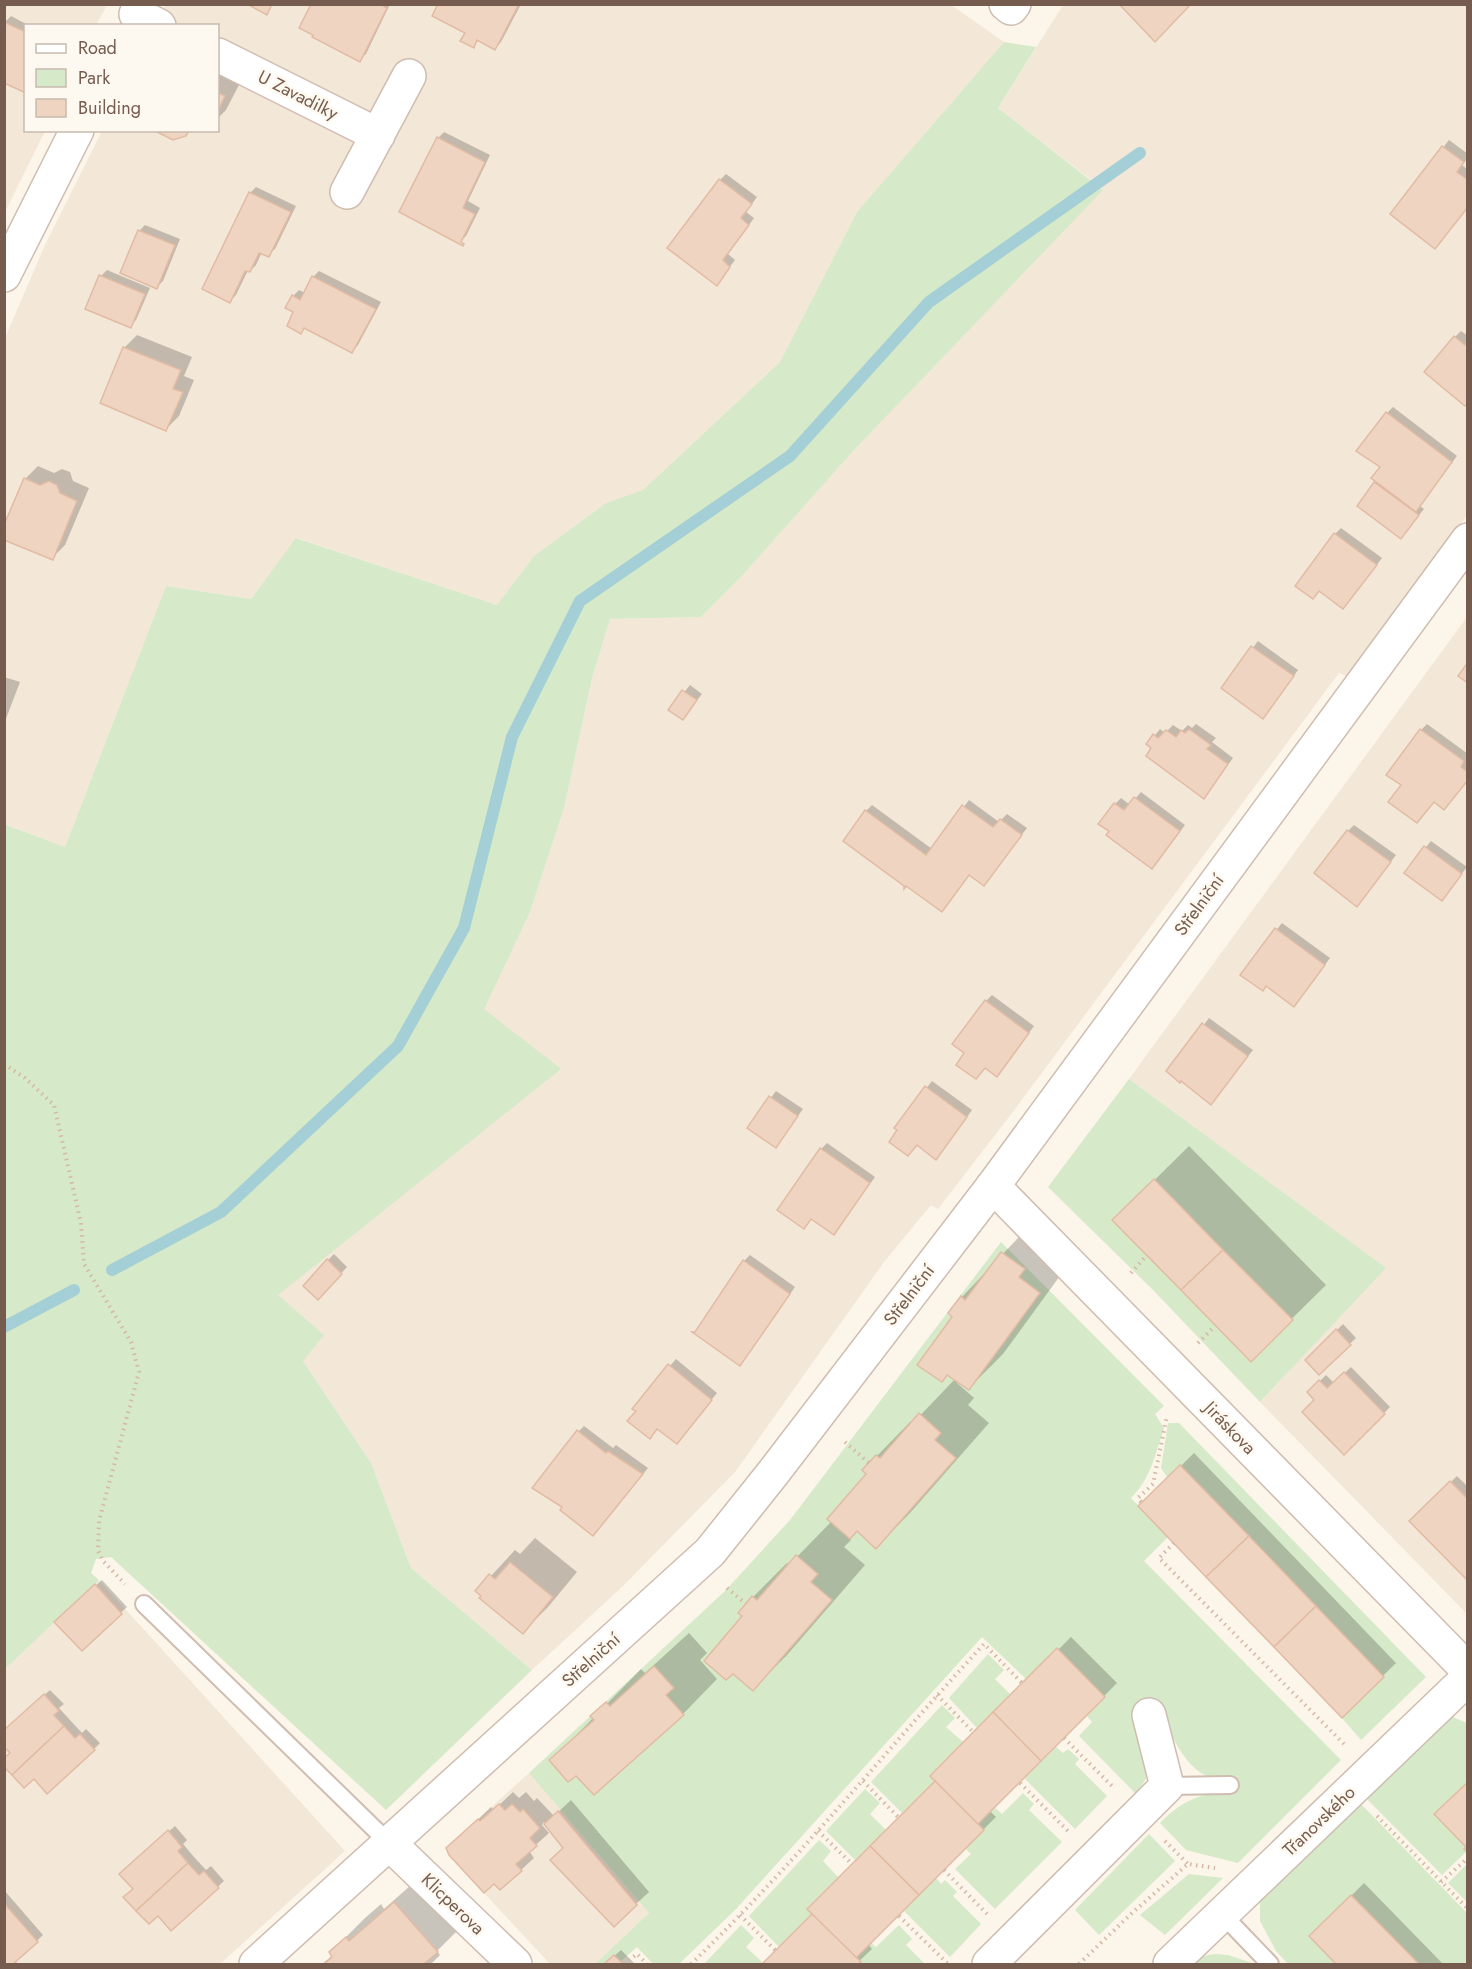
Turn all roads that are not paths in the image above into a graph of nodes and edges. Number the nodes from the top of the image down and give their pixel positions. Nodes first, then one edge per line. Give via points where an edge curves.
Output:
1 (1006, 4) edge
2 (1014, 4) edge
3 (219, 56) edge
4 (410, 76) dead end
5 (76, 132) edge
6 (378, 135) junction
7 (347, 192) dead end
8 (4, 275) edge
9 (1467, 540) edge
10 (993, 1186) junction
11 (144, 1604) road end
12 (1467, 1670) edge
13 (1467, 1678) edge
14 (1149, 1715) dead end
15 (1230, 1785) dead end
16 (1167, 1786) junction
17 (390, 1844) junction
18 (1222, 1914) junction
19 (256, 1965) edge
20 (515, 1965) edge
21 (989, 1965) edge
22 (1170, 1965) edge
23 (1270, 1965) edge

1 - 2 street via 1011,8
3 - 6 street, U Zavadilky
4 - 6 street
5 - 8 street
6 - 7 street
9 - 10 street, Střelniční
10 - 12 street, Jiráskova
10 - 17 street, Střelniční via 710,1552
11 - 17 lane
13 - 18 street, Třanovského
14 - 16 street
15 - 16 lane
16 - 21 street
17 - 19 street, Střelniční
17 - 20 street, Klicperova
18 - 22 street, Třanovského
18 - 23 lane

